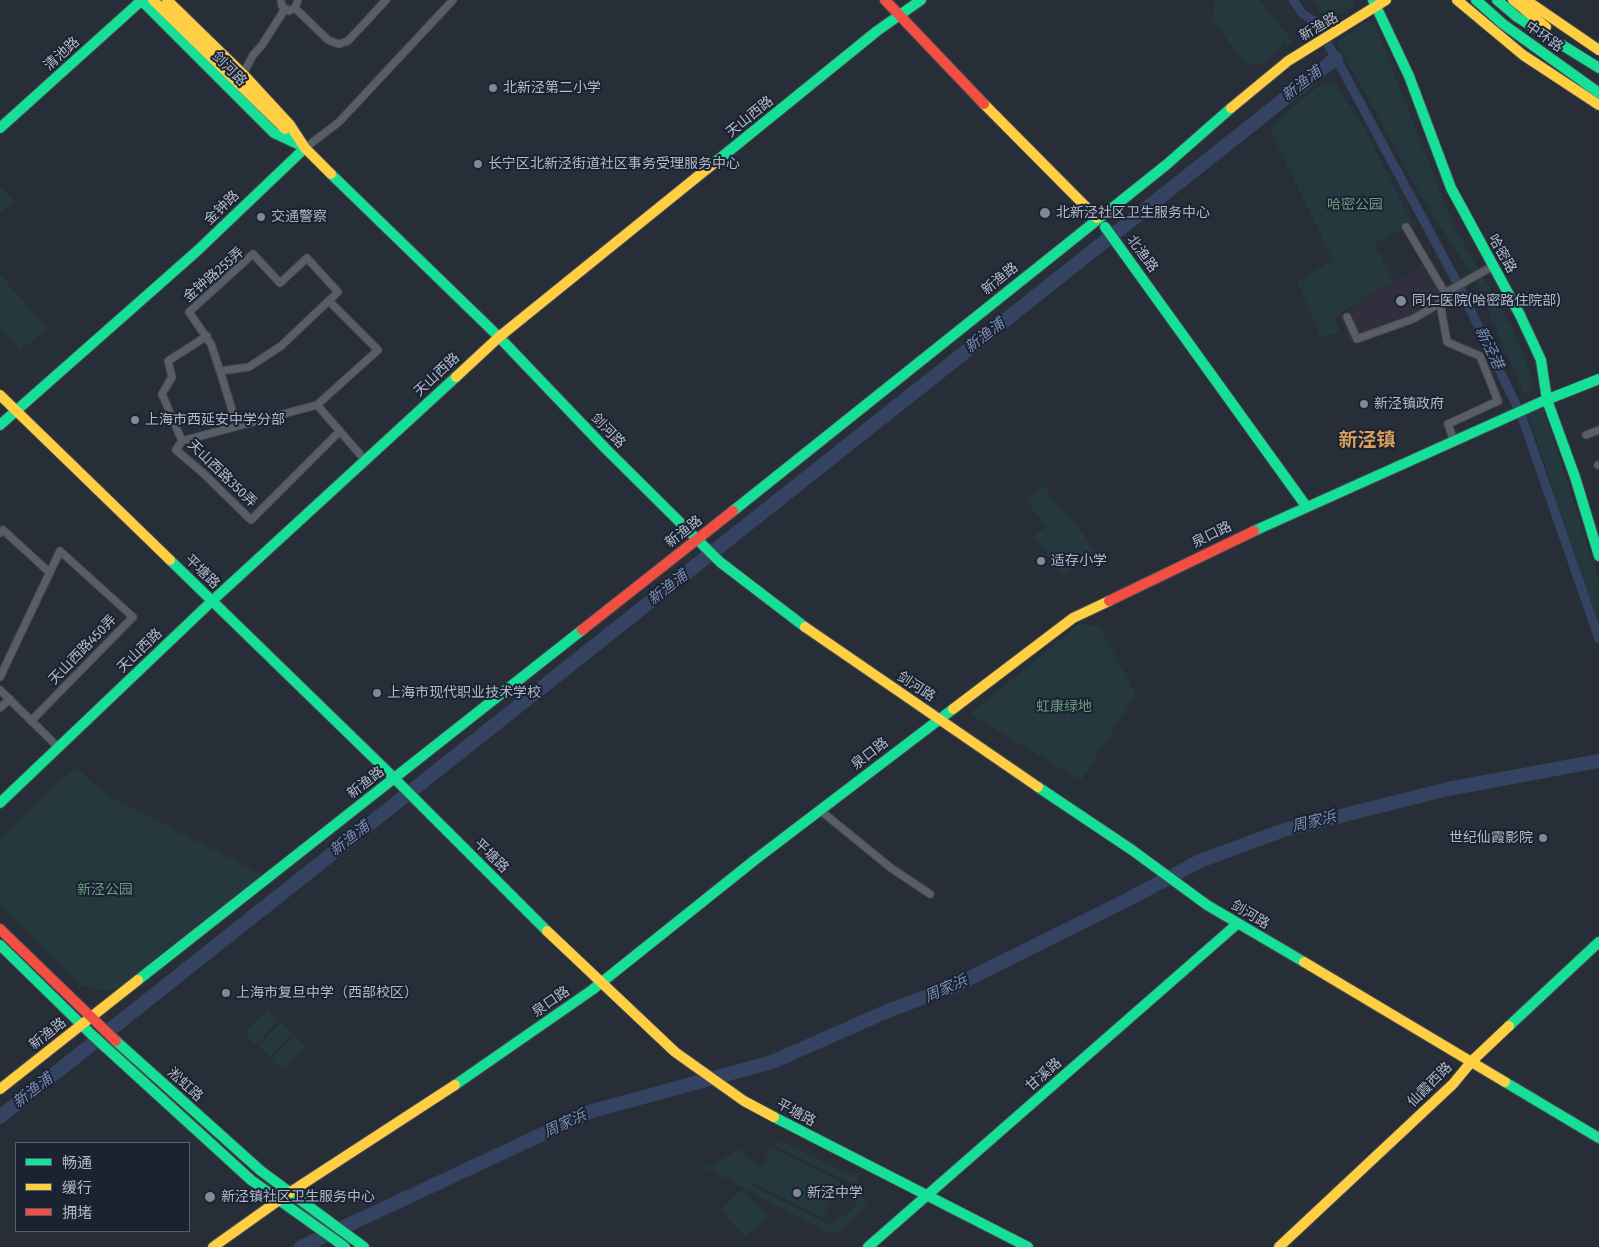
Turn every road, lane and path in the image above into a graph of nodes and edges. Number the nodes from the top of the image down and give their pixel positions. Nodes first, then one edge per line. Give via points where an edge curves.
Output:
1 (142, 0) edge
2 (152, 0) edge
3 (166, 0) edge
4 (281, 0) edge
5 (298, 0) edge
6 (386, 0) edge
7 (453, 0) edge
8 (885, 0) edge
9 (921, 0) edge
10 (1456, 0) edge
11 (1476, 0) edge
12 (1497, 0) edge
13 (1513, 0) edge
14 (1526, 0) edge
15 (1379, 2) edge
16 (295, 8) junction
17 (284, 9) junction
18 (899, 14) junction
19 (1599, 50) edge
20 (1599, 67) edge
21 (243, 74) junction
22 (1599, 92) edge
23 (1599, 104) edge
24 (0, 128) edge
25 (305, 148) junction
26 (1097, 218) junction
27 (1104, 227) joint
28 (1406, 228) dead end
29 (1493, 266) junction
30 (1445, 294) junction
31 (329, 300) junction
32 (1440, 303) junction
33 (1346, 317) dead end
34 (208, 336) junction
35 (499, 338) junction
36 (220, 371) junction
37 (1599, 379) edge
38 (0, 395) edge
39 (1544, 401) junction
40 (317, 405) junction
41 (17, 411) junction
42 (0, 425) edge
43 (237, 426) junction
44 (1599, 430) edge
45 (339, 432) junction
46 (1586, 435) dead end
47 (182, 441) junction
48 (1454, 441) junction
49 (365, 460) junction
50 (1306, 506) junction
51 (0, 533) edge
52 (696, 540) junction
53 (1599, 556) edge
54 (49, 572) junction
55 (212, 601) junction
56 (0, 677) edge
57 (0, 690) edge
58 (10, 699) junction
59 (0, 708) edge
60 (938, 718) junction
61 (32, 720) junction
62 (58, 747) junction
63 (393, 778) junction
64 (0, 803) edge
65 (821, 811) junction
66 (930, 894) dead end
67 (1237, 924) junction
68 (0, 929) edge
69 (1599, 942) edge
70 (0, 945) edge
71 (602, 982) junction
72 (91, 1018) junction
73 (82, 1025) junction
74 (1472, 1061) junction
75 (0, 1089) edge
76 (1599, 1138) edge
77 (289, 1193) junction
78 (928, 1196) junction
79 (278, 1201) junction
80 (214, 1247) edge
81 (345, 1247) edge
82 (364, 1247) edge
83 (868, 1247) edge
84 (1028, 1247) edge
85 (1279, 1247) edge

1 - 24 main road, 清池路
1 - 25 main road, 剑河路 via 274,133
2 - 25 main road
3 - 21 main road, 剑河路
4 - 17 street
5 - 16 street
6 - 16 street via 348,41 339,44 328,40
7 - 25 street, 金钟路 via 339,122
8 - 18 main road, 北渔路
9 - 18 main road, 天山西路
10 - 23 main road via 1523,55
11 - 22 main road, 中环路 via 1503,24
12 - 20 main road, 中环路 via 1517,17
13 - 20 main road
14 - 19 main road
15 - 26 main road, 新渔路 via 1266,78 1166,165
15 - 29 main road, 哈密路 via 1451,188
16 - 17 street
17 - 21 street
18 - 26 main road, 北渔路
18 - 35 main road, 天山西路
21 - 25 main road, 剑河路 via 290,125
25 - 35 main road, 剑河路
25 - 41 main road, 金钟路 via 197,251
26 - 27 street, 北渔路
26 - 52 main road, 新渔路
27 - 50 main road, 北渔路
28 - 30 street
29 - 30 street
29 - 39 main road, 哈密路 via 1541,360
30 - 32 street
31 - 34 street, 金钟路255弄 via 338,292 307,258 280,283 253,254 189,312
31 - 36 street via 281,346 249,367
31 - 40 street, 天山西路350弄 via 378,350
32 - 33 street via 1413,320 1357,339
32 - 48 street via 1447,342 1480,356 1498,401 1448,424
34 - 36 street, 金钟路255弄
34 - 47 street via 168,361 172,377 162,394
35 - 49 main road, 天山西路
35 - 52 main road, 剑河路
36 - 43 street
37 - 39 main road, 泉口路
38 - 41 main road, 平塘路
39 - 48 main road, 泉口路
39 - 53 main road, 哈密路 via 1574,477
40 - 43 street, 天山西路350弄
40 - 45 street
41 - 42 main road, 金钟路
41 - 55 main road, 平塘路
43 - 47 street, 天山西路350弄
44 - 46 street
45 - 47 street, 天山西路350弄 via 251,520 176,450
45 - 49 street
48 - 50 main road, 泉口路
49 - 55 main road, 天山西路
50 - 60 main road, 泉口路 via 1073,618
51 - 54 street via 3,530
52 - 60 main road, 剑河路 via 825,643
52 - 63 main road, 新渔路
54 - 56 street, 天山西路450弄
54 - 61 street, 天山西路450弄 via 60,551 133,617
55 - 62 main road, 天山西路
55 - 63 main road, 平塘路
57 - 58 street
58 - 59 street
58 - 61 street
60 - 65 main road, 泉口路
60 - 67 main road, 剑河路
61 - 62 street
62 - 64 main road, 天山西路
63 - 71 main road, 平塘路
63 - 72 main road, 新渔路
65 - 66 street via 891,868
65 - 71 main road, 泉口路
67 - 74 main road, 剑河路
67 - 78 main road, 甘溪路
68 - 72 main road, 淞虹路
69 - 74 main road, 仙霞西路
70 - 73 main road, 淞虹路
71 - 77 main road, 泉口路 via 438,1097
71 - 78 main road, 平塘路 via 675,1052 744,1101
72 - 73 main road, 新渔路
72 - 77 main road, 淞虹路
73 - 75 main road, 新渔路
73 - 79 main road, 淞虹路
74 - 76 main road, 剑河路
74 - 85 main road, 仙霞西路 via 1453,1084
77 - 79 main road, 泉口路
77 - 82 main road, 淞虹路
78 - 83 main road, 甘溪路
78 - 84 main road, 平塘路
79 - 80 main road, 泉口路
79 - 81 main road, 淞虹路

